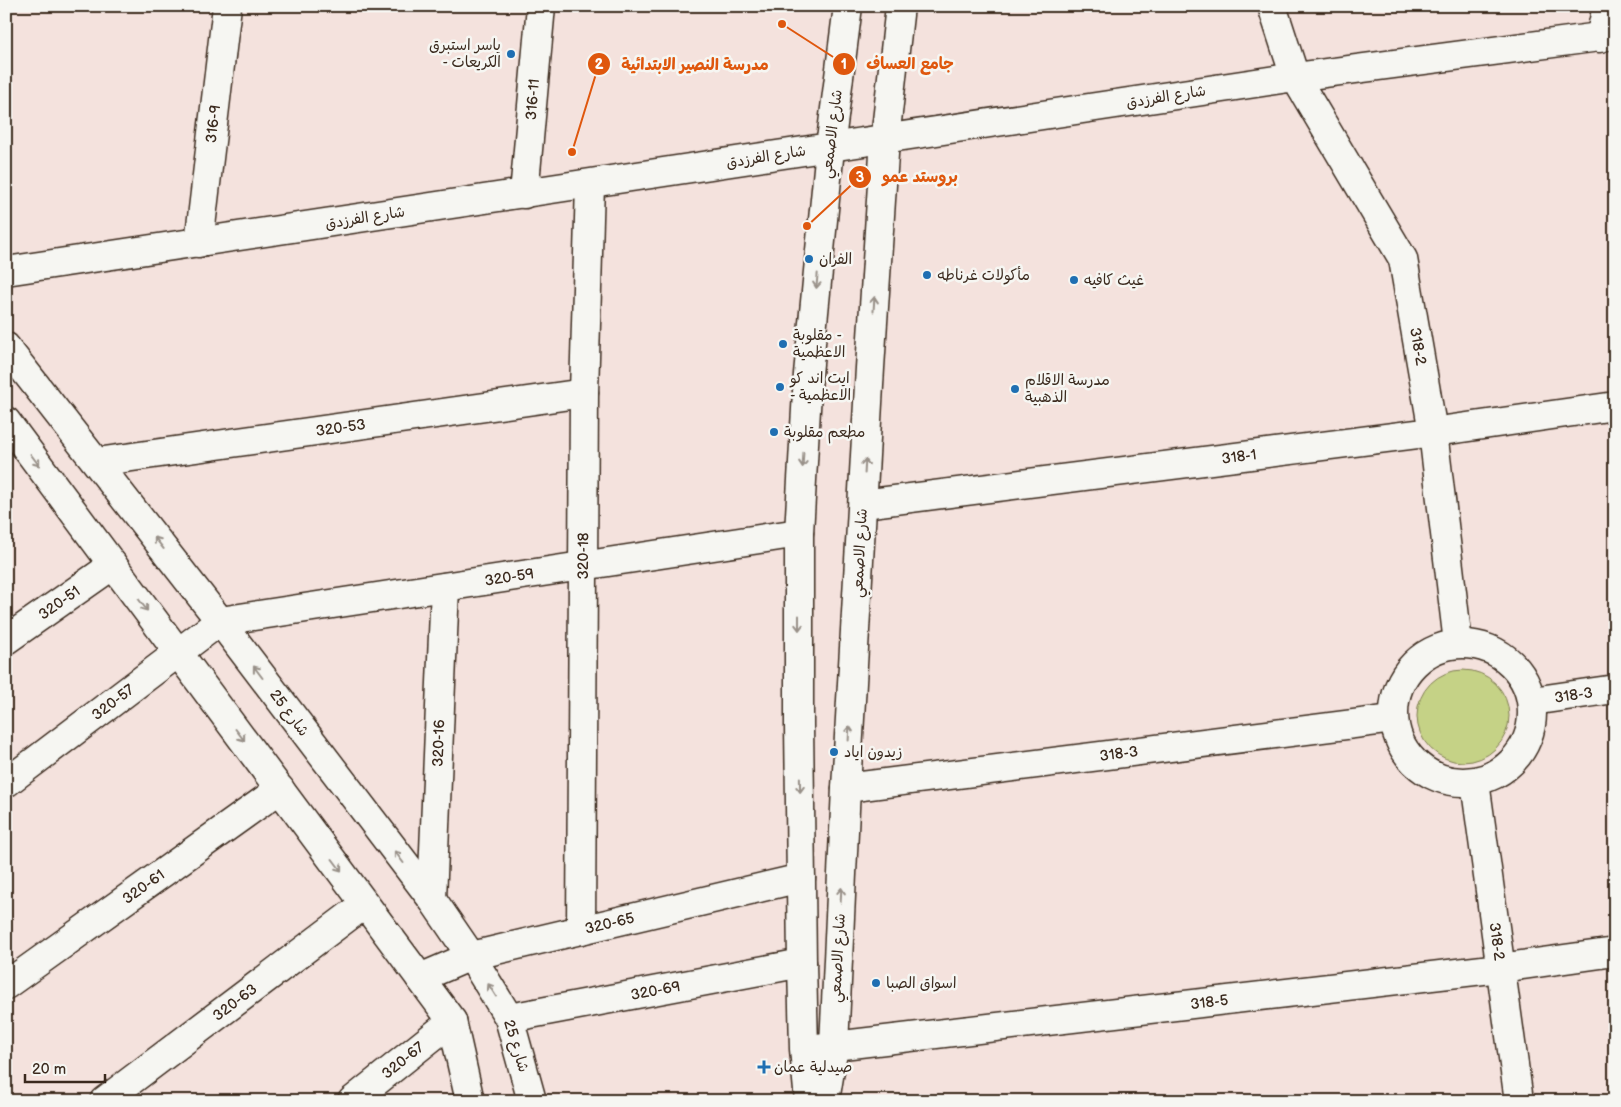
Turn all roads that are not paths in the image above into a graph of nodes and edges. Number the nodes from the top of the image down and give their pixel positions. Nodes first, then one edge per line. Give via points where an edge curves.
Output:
1 (227, 6) edge
2 (542, 6) edge
3 (848, 6) edge
4 (900, 6) edge
5 (1272, 6) edge
6 (1607, 6) edge
7 (1608, 36) edge
8 (1295, 77) junction
9 (885, 139) junction
10 (830, 148) junction
11 (590, 184) junction
12 (524, 194) junction
13 (199, 243) junction
14 (6, 271) edge
15 (6, 347) edge
16 (584, 392) junction
17 (1615, 406) edge
18 (6, 421) edge
19 (1433, 432) junction
20 (97, 462) junction
21 (862, 504) junction
22 (800, 533) junction
23 (113, 565) junction
24 (583, 566) junction
25 (445, 587) junction
26 (220, 621) junction
27 (6, 640) edge
28 (1458, 643) junction
29 (178, 653) junction
30 (1615, 689) edge
31 (1532, 701) junction
32 (1393, 719) junction
33 (6, 782) edge
34 (1475, 782) junction
35 (846, 788) junction
36 (280, 789) junction
37 (801, 878) junction
38 (432, 899) junction
39 (365, 904) junction
40 (581, 930) junction
41 (1615, 952) edge
42 (471, 956) junction
43 (802, 963) junction
44 (1500, 968) junction
45 (420, 978) junction
46 (6, 985) edge
47 (509, 1018) junction
48 (452, 1021) junction
49 (834, 1046) junction
50 (804, 1049) junction
51 (104, 1101) edge
52 (352, 1101) edge
53 (470, 1101) edge
54 (532, 1101) edge
55 (809, 1101) edge
56 (825, 1101) edge
57 (1519, 1101) edge

1 - 13 street, 316-9
2 - 12 street, 316-11
3 - 10 street, شارع الاصمعي
4 - 9 street, شارع الاصمعي
5 - 8 street, 318-2
6 - 7 street
7 - 8 street, شارع الفرزدق
8 - 9 street, شارع الفرزدق
8 - 19 street, 318-2 via 1403,259
9 - 10 street, شارع الفرزدق
21 -> 9 street, شارع الاصمعي
10 - 11 street, شارع الفرزدق
10 -> 22 street, شارع الاصمعي via 808,374
11 - 12 street, شارع الفرزدق
11 - 16 street, 320-18
12 - 13 street, شارع الفرزدق
13 - 14 street, شارع الفرزدق
15 - 20 street, شارع 25
16 - 20 street, 320-53
16 - 24 street, 320-18
17 - 19 street, 318-1
18 -> 23 street
19 - 21 street, 318-1
19 - 28 street, 318-2
26 -> 20 street, شارع 25
35 -> 21 street, شارع الاصمعي
22 - 24 street, 320-59
22 -> 37 street, شارع الاصمعي
23 - 27 street, 320-51
23 -> 29 street
24 - 25 street, 320-59
24 - 40 street, 320-18
25 - 26 street, 320-59
25 - 38 street, 320-16
26 - 29 street, 320-57
38 -> 26 street, شارع 25
28 - 31 street via 1479,644 1498,652 1514,665 1526,682
28 - 32 street via 1436,648 1403,676 1394,697
29 - 33 street, 320-57
29 -> 36 street
30 - 31 street, 318-3
31 - 34 street via 1532,723 1526,744 1513,761 1496,774
32 - 34 street via 1399,742 1412,760 1430,775 1452,782
32 - 35 street, 318-3
34 - 44 street, 318-2
49 -> 35 street, شارع الاصمعي
36 -> 39 street
36 - 46 street, 320-61
37 - 40 street, 320-65
37 - 43 street, شارع الاصمعي
38 - 42 street, شارع 25
39 - 45 street
39 - 51 street, 320-63
40 - 42 street, 320-65
41 - 44 street, 318-5
42 - 45 street, 320-65
47 -> 42 street, شارع 25
43 - 47 street, 320-69
43 - 50 street, شارع الاصمعي
44 - 49 street, 318-5
44 - 57 street, 318-2
45 - 48 street
47 - 54 street, شارع 25
48 - 52 street, 320-67
48 - 53 street
49 - 50 street, 318-5
49 - 56 street, شارع الاصمعي
50 - 55 street, شارع الاصمعي

